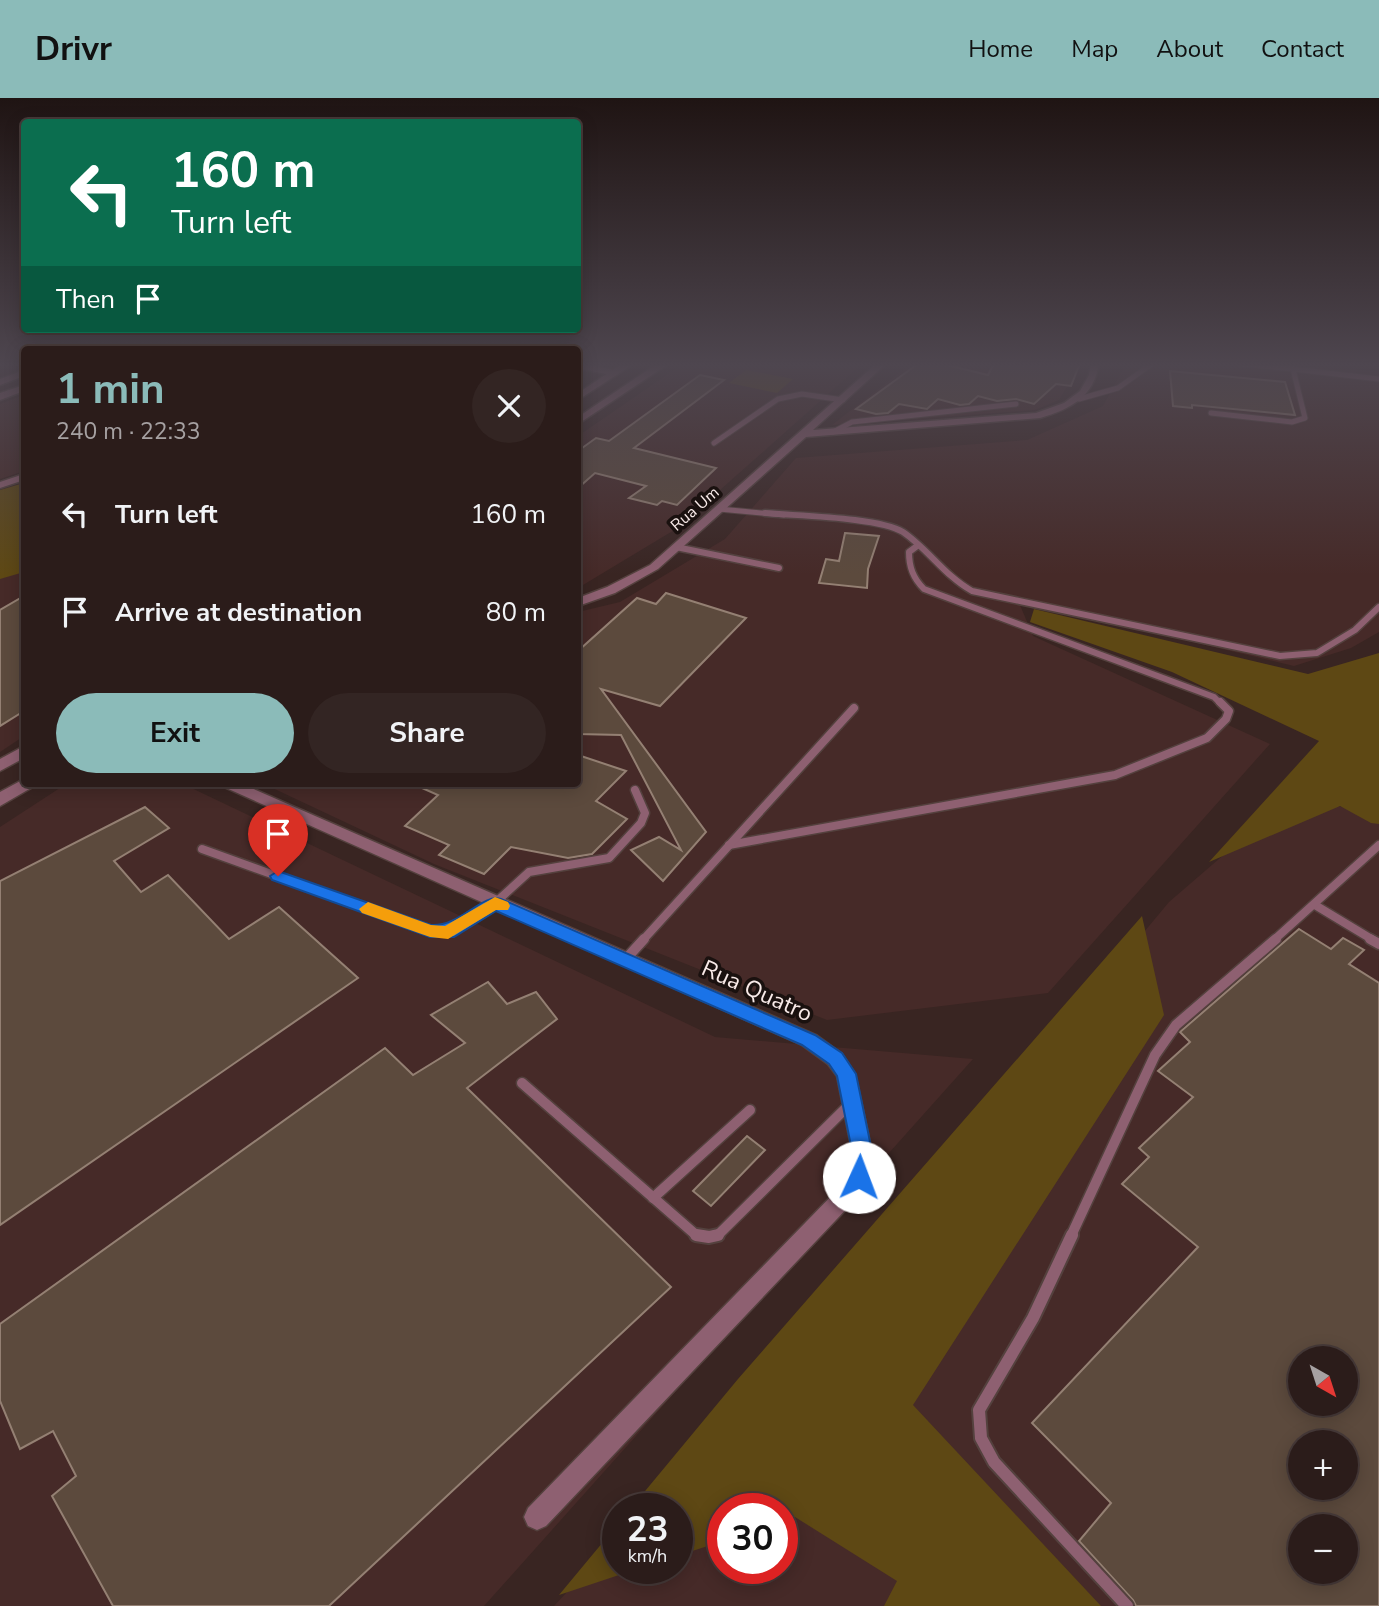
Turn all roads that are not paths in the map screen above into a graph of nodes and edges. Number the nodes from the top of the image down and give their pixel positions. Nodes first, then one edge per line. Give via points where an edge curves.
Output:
1 (728, 433) edge
2 (813, 433) edge
3 (804, 434) joint
4 (714, 443) dead end
5 (21, 478) edge
6 (0, 485) edge
7 (719, 509) junction
8 (917, 546) junction
9 (676, 547) junction
10 (779, 568) dead end
11 (581, 601) edge
12 (1379, 607) edge
13 (854, 708) dead end
14 (21, 753) edge
15 (0, 766) edge
16 (21, 787) edge
17 (236, 787) edge
18 (635, 790) dead end
19 (0, 800) edge
20 (729, 845) junction
21 (1379, 845) edge
22 (202, 849) dead end
23 (495, 903) junction
24 (1315, 905) junction
25 (1379, 944) edge
26 (625, 960) junction
27 (522, 1083) dead end
28 (852, 1102) junction
29 (751, 1110) dead end
30 (653, 1198) junction
31 (537, 1517) dead end
32 (1128, 1606) edge

1 - 4 lane
2 - 3 street
3 - 7 street, Rua Um
5 - 6 street
7 - 8 lane via 889,525 906,533
7 - 9 street, Rua Um
8 - 12 lane via 953,581 972,591 1280,656 1298,657 1326,648 1356,630
8 - 20 lane via 909,552 909,564 924,589 1214,697 1229,711 1226,719 1207,738 1115,775
9 - 10 lane
9 - 11 street, Rua Um via 633,579
13 - 20 lane
14 - 15 street
16 - 19 street
17 - 23 street, Rua Quatro
18 - 23 lane via 645,813 609,858 529,872
20 - 26 lane
21 - 24 lane
22 - 23 lane via 430,931 448,932
23 - 26 street, Rua Quatro
24 - 25 lane
24 - 32 lane via 1176,1025 1155,1055 1033,1318 979,1410 981,1438 994,1462
26 - 28 street, Rua Quatro via 809,1040 835,1059 846,1074
27 - 30 lane
28 - 30 lane via 718,1235 696,1235
28 - 31 street, Rua Quatro via 864,1161 847,1194
29 - 30 lane

